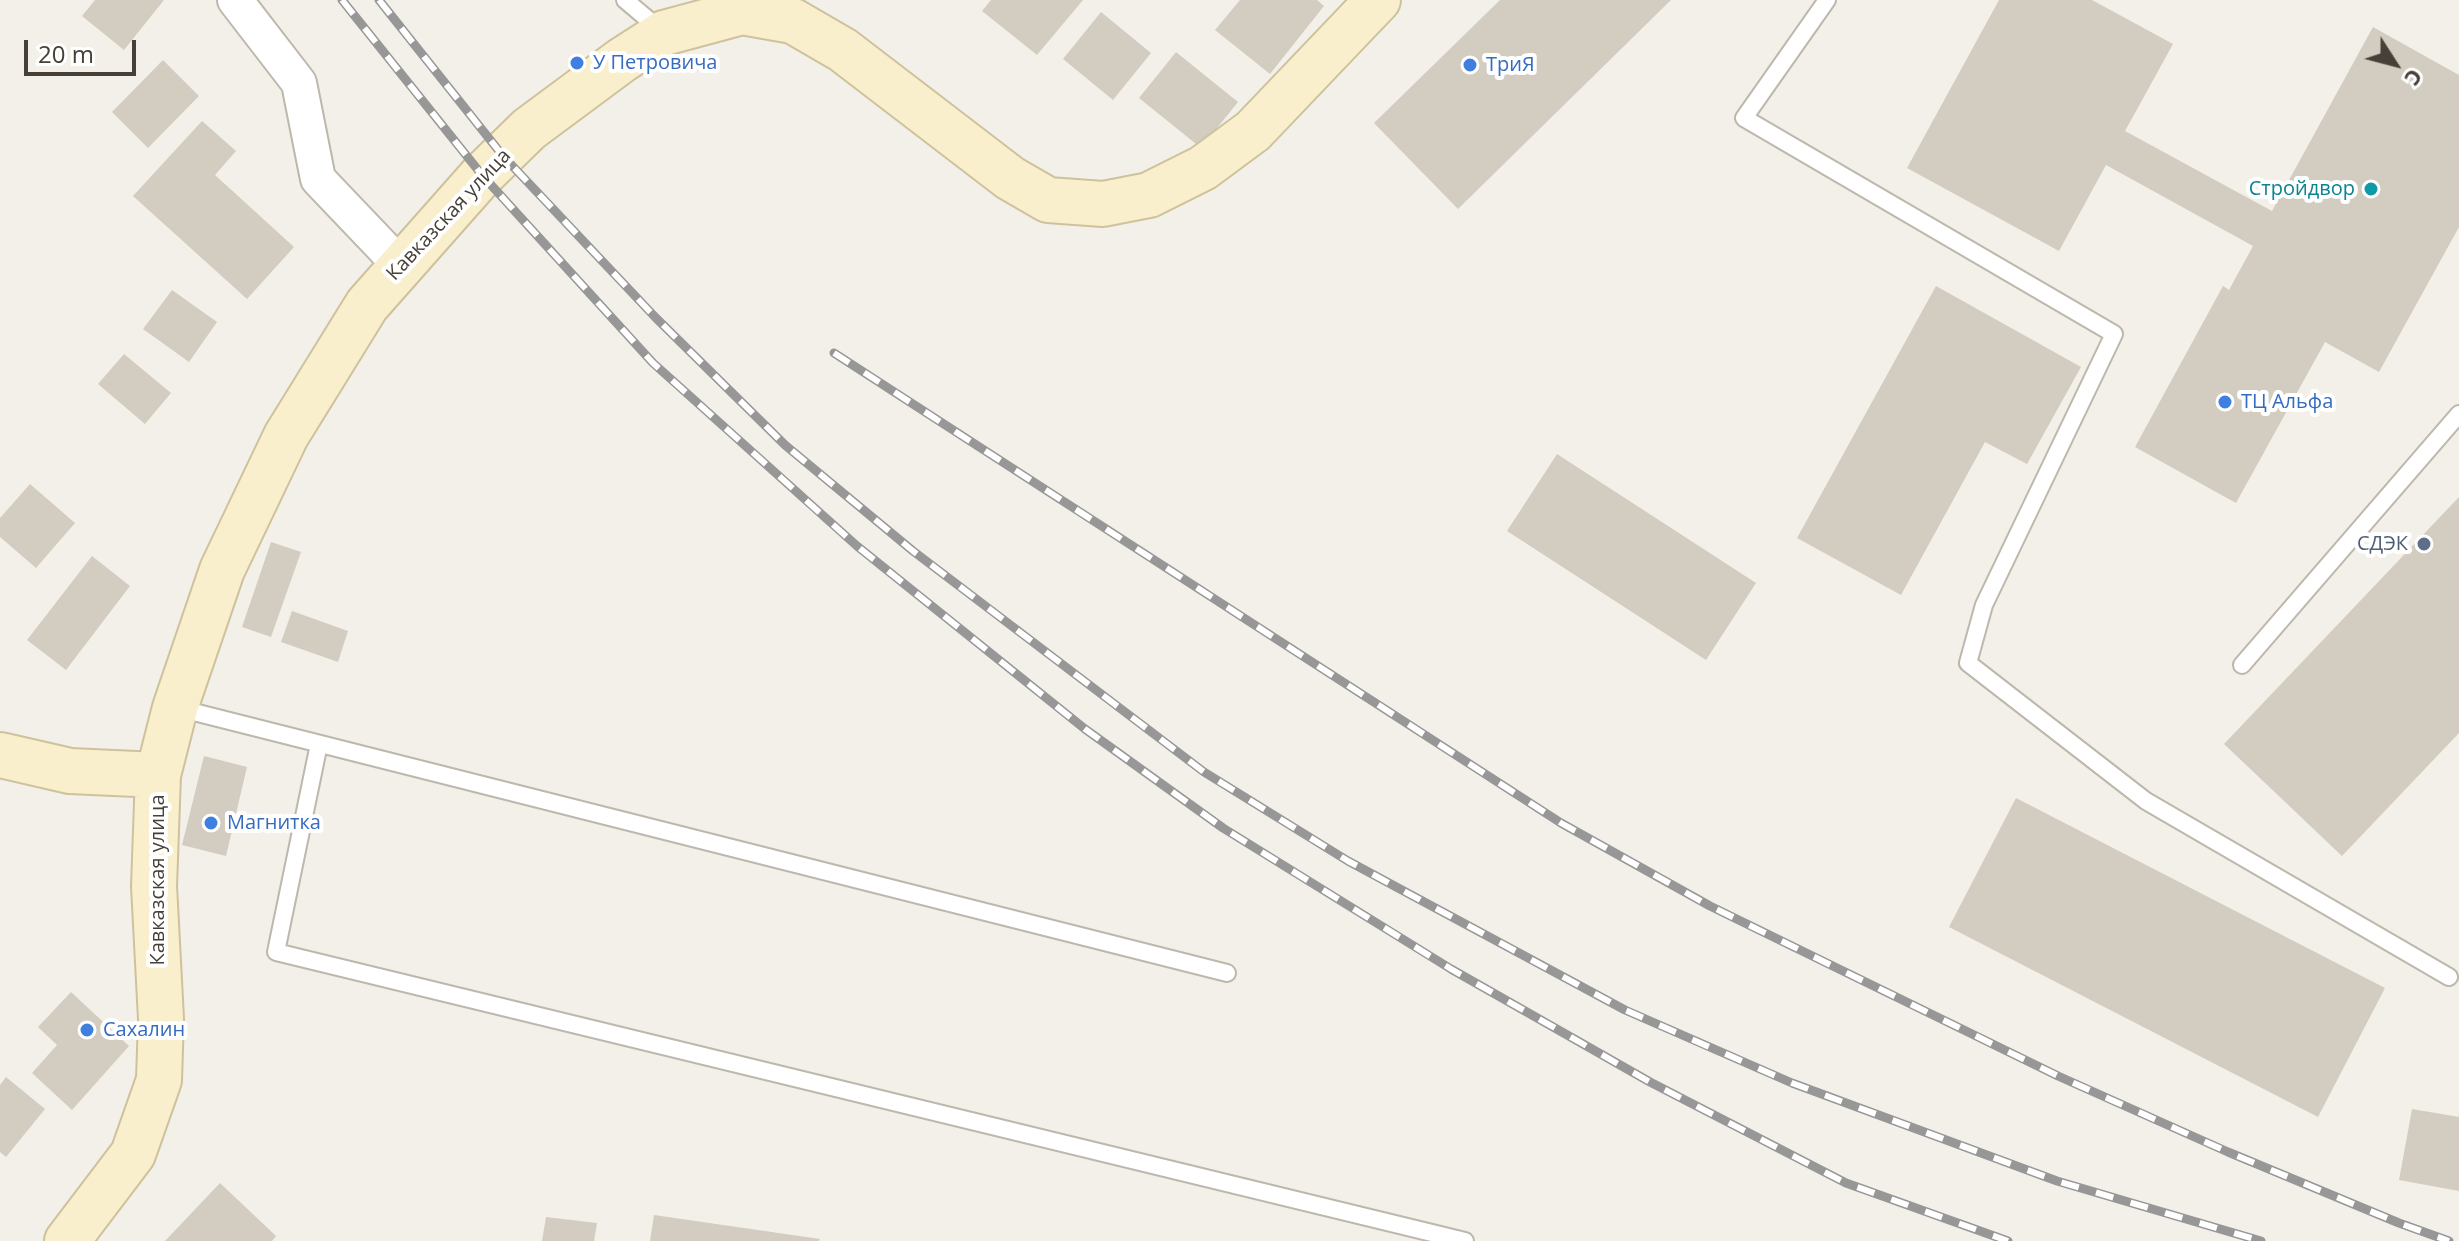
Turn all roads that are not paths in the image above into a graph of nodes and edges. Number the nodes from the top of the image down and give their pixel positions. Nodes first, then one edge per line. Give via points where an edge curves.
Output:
1 (235, 0) edge
2 (625, 0) edge
3 (1378, 0) edge
4 (1827, 0) edge
5 (664, 33) junction
6 (400, 265) junction
7 (2459, 414) edge
8 (2242, 665) dead end
9 (175, 708) junction
10 (319, 744) junction
11 (0, 755) edge
12 (158, 775) junction
13 (1227, 973) dead end
14 (2449, 977) dead end
15 (67, 1241) edge
16 (1465, 1241) edge

1 - 6 street via 299,83 318,179
2 - 5 lane
3 - 5 main road, Кавказская улица via 1253,131 1203,168 1149,195 1103,204 1048,200 1010,178 843,50 793,21 742,12
4 - 14 lane via 1744,118 2114,334 1984,605 1968,663 2146,801
5 - 6 main road, Кавказская улица via 529,129
6 - 9 main road, Кавказская улица via 367,305 286,436 222,570
7 - 8 lane
9 - 10 lane
9 - 12 main road, Кавказская улица
10 - 13 lane
10 - 16 lane via 276,952
11 - 12 main road via 70,771
12 - 15 main road, Кавказская улица via 154,886 159,1080 133,1154

